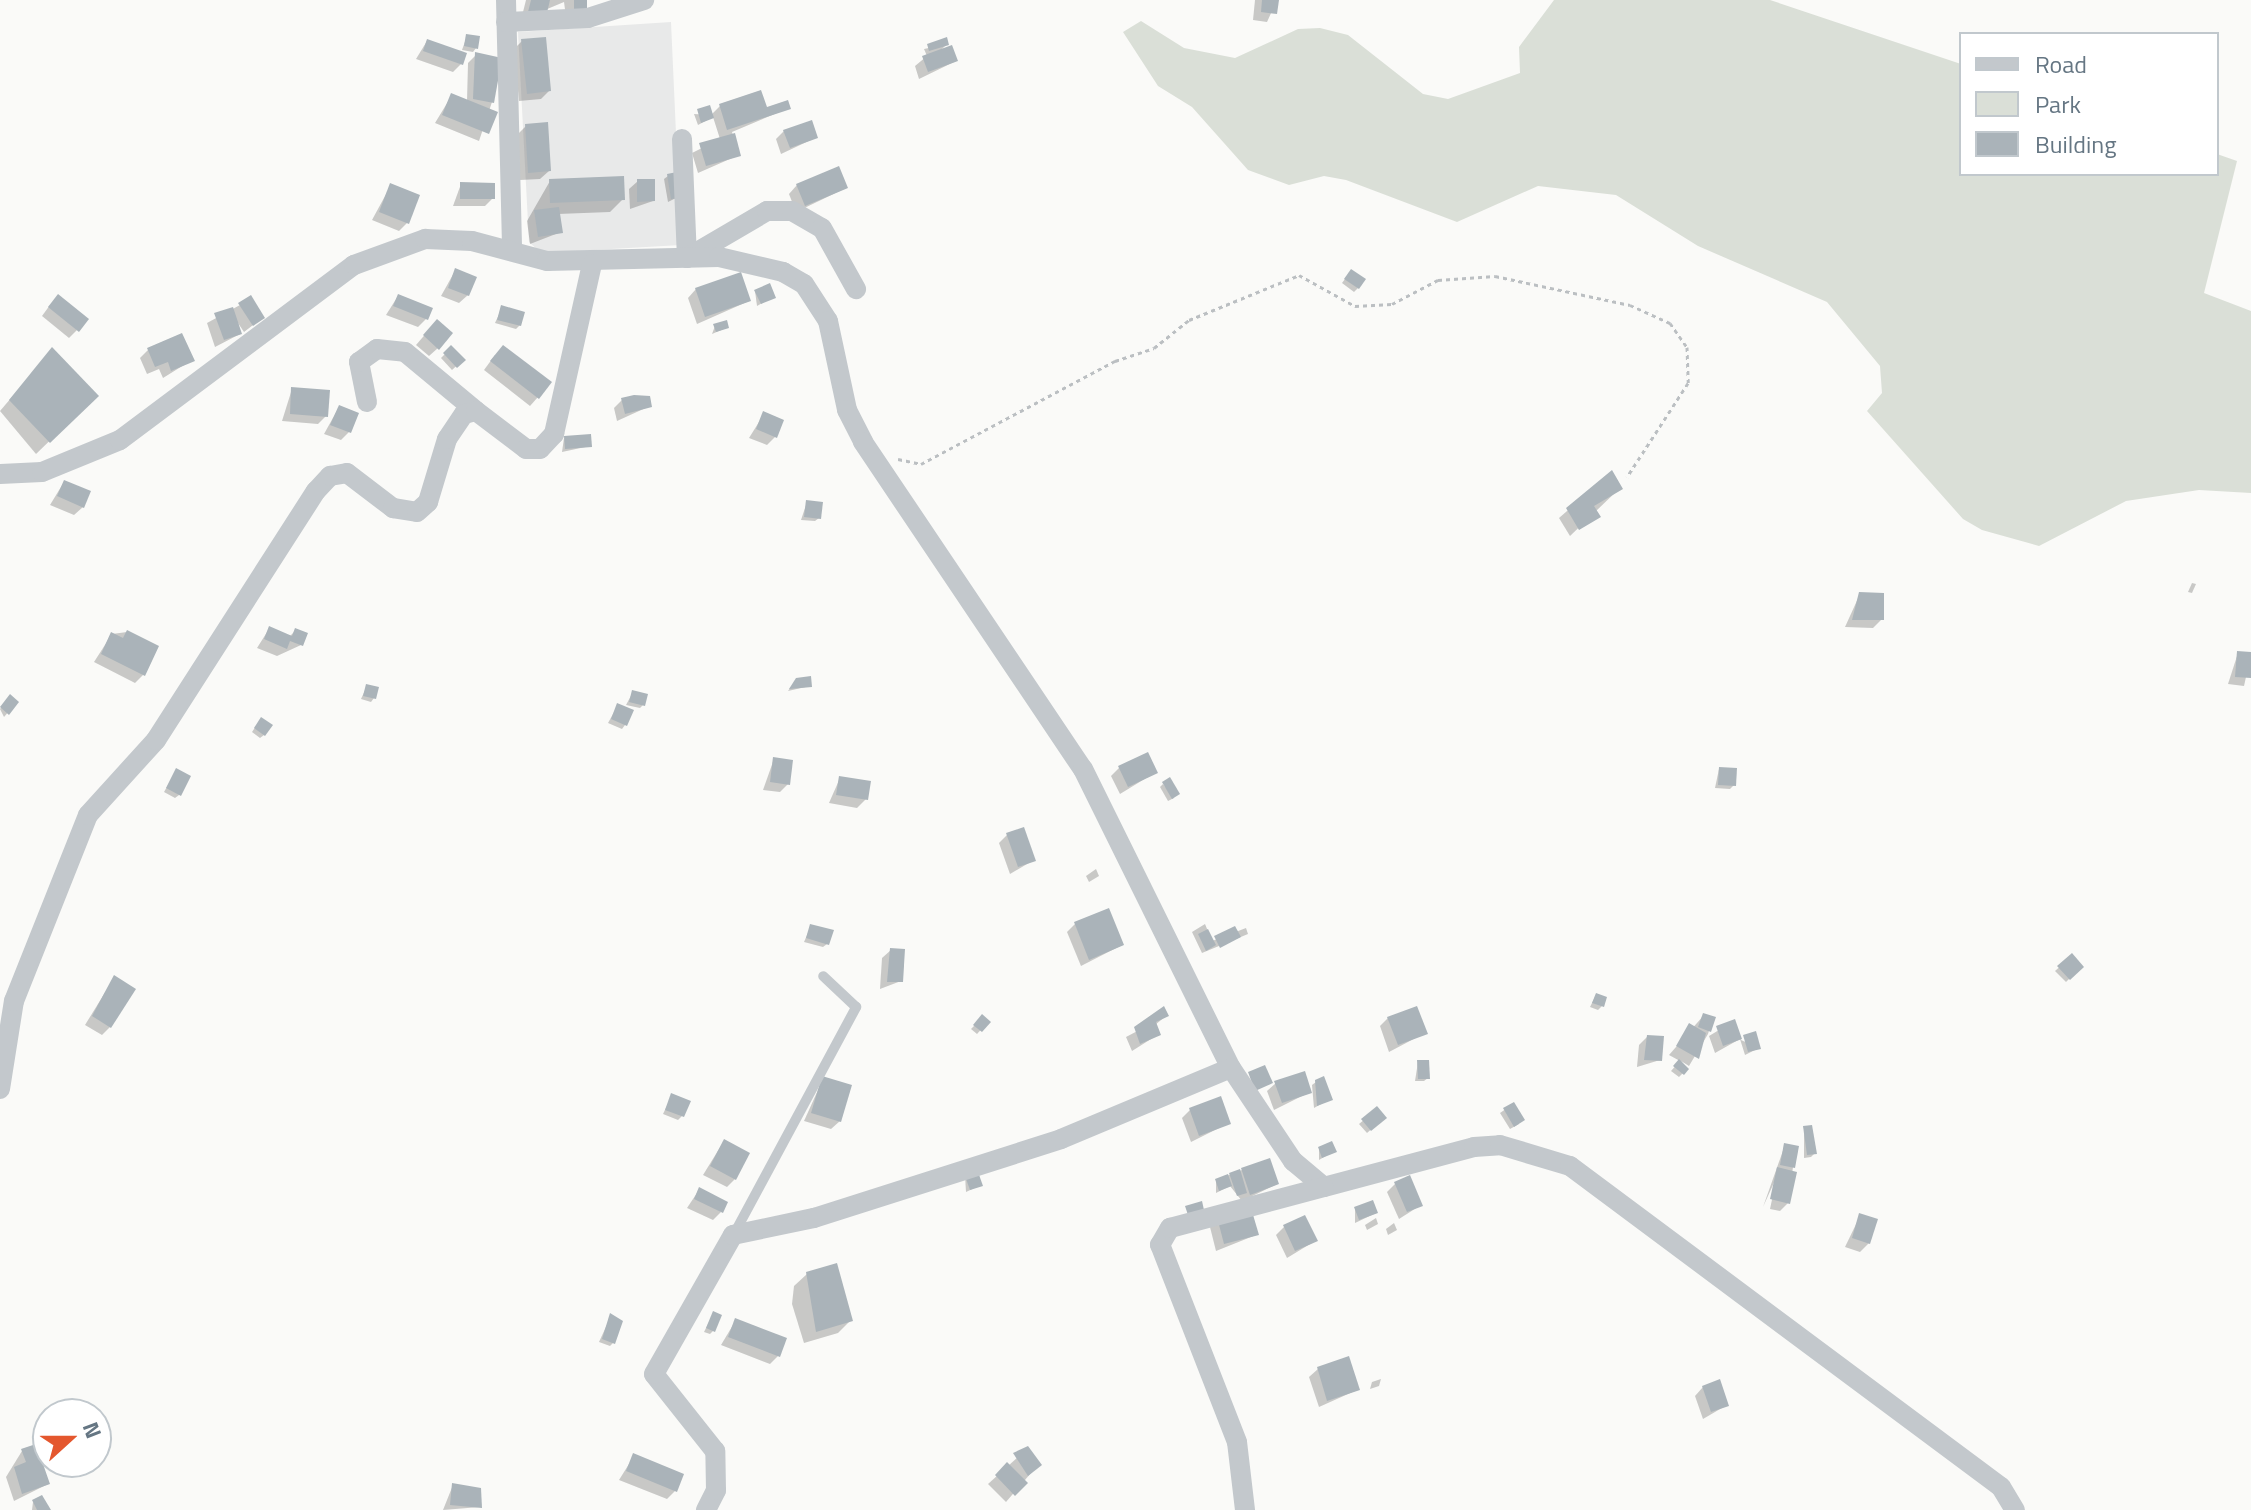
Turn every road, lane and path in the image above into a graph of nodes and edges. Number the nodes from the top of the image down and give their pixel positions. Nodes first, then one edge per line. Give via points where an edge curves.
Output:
1 (506, 0) edge
2 (644, 0) edge
3 (506, 22) junction
4 (682, 139) dead end
5 (512, 251) junction
6 (687, 258) junction
7 (592, 264) junction
8 (856, 289) dead end
9 (367, 402) dead end
10 (476, 411) junction
11 (863, 442) junction
12 (0, 474) edge
13 (1627, 477) dead end
14 (823, 976) dead end
15 (7, 996) edge
16 (1231, 1068) junction
17 (0, 1089) edge
18 (1324, 1187) junction
19 (733, 1235) junction
20 (706, 1510) edge
21 (1245, 1510) edge
22 (2015, 1510) edge

1 - 3 street
2 - 3 street via 588,18
3 - 5 street
4 - 6 street
5 - 7 street
5 - 12 street via 425,239 354,265 120,440 42,472
6 - 7 street
6 - 8 street via 754,217 792,211 822,228
6 - 11 street via 747,260 804,284 828,321 843,397
7 - 10 street via 554,434 540,449 526,449
9 - 10 street via 359,362 377,349 405,352
10 - 15 street via 464,414 447,439 428,502 417,512 393,508 347,473 330,476 316,491 156,740 88,815
11 - 13 path via 921,464 1115,361 1154,348 1189,320 1299,275 1355,306 1392,304 1438,280 1495,276 1630,305 1670,323 1687,347 1688,383
11 - 16 street via 1083,769
14 - 19 lane via 856,1007
15 - 17 street
16 - 18 street via 1293,1161
16 - 19 street via 1061,1139 814,1218
18 - 21 street via 1170,1228 1160,1245 1237,1442
18 - 22 street via 1474,1147 1513,1147 1570,1166 2001,1487
19 - 20 street via 654,1374 715,1451 719,1471

